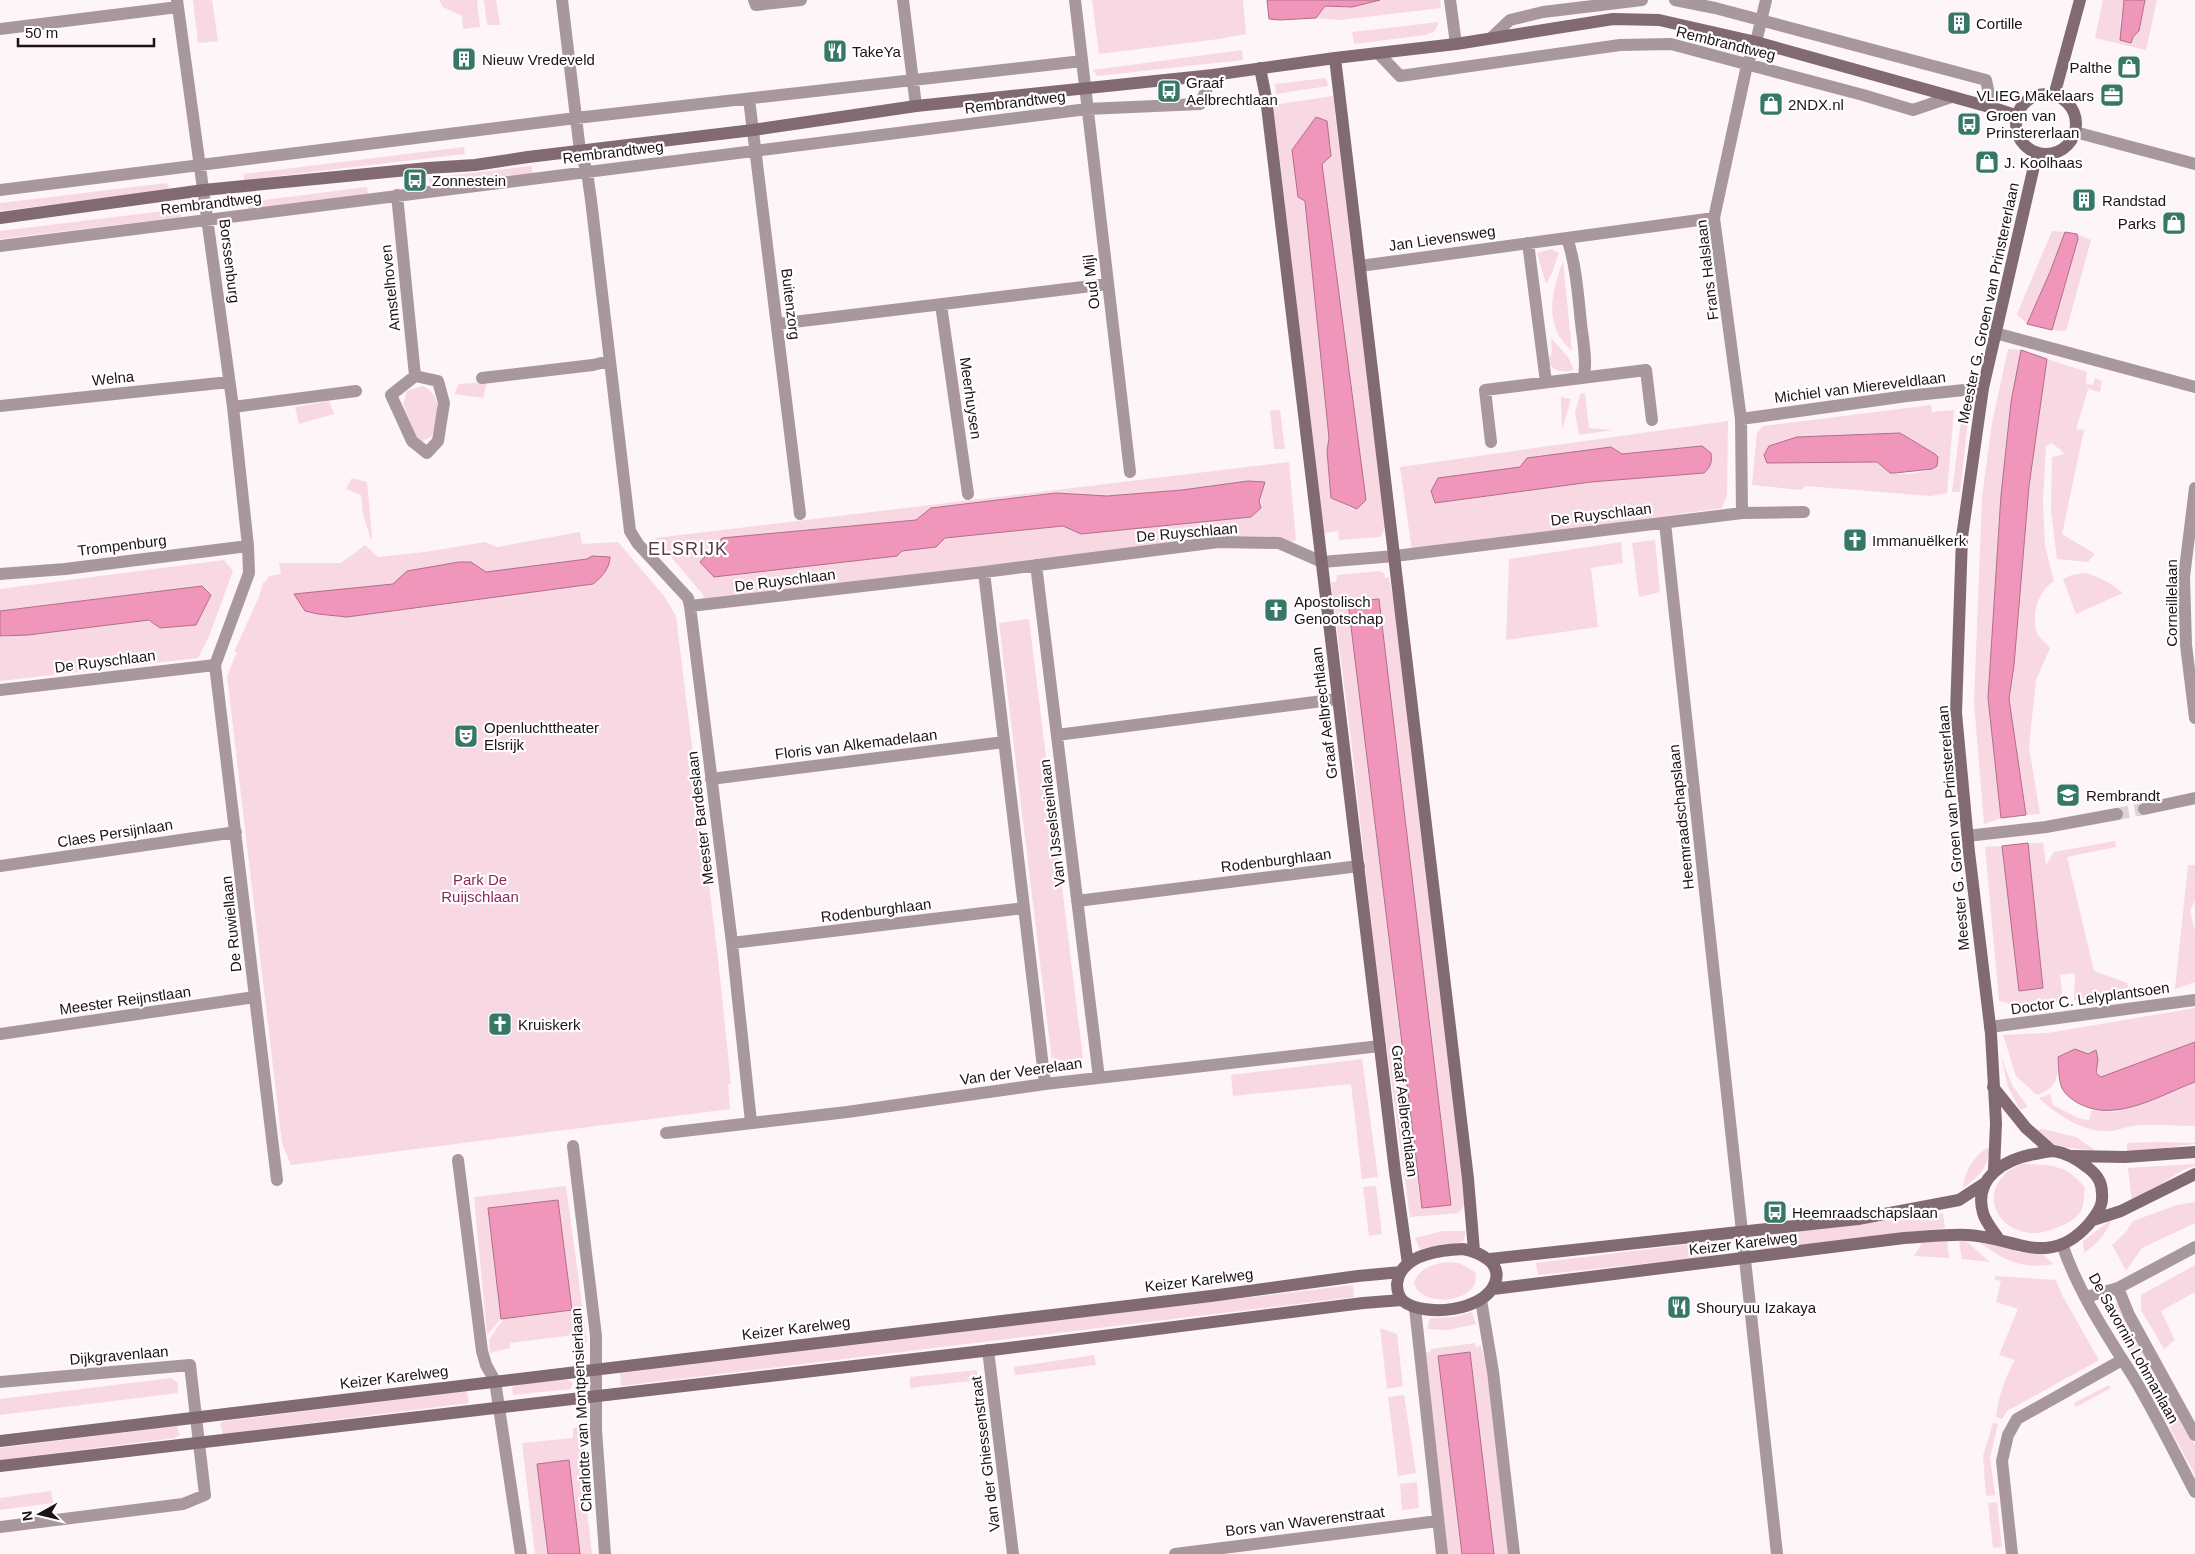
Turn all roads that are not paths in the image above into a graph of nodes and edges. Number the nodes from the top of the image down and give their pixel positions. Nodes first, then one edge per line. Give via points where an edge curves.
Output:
1 (562, 0) edge
2 (754, 0) edge
3 (801, 0) edge
4 (903, 0) edge
5 (1075, 0) edge
6 (1450, 0) edge
7 (1642, 0) edge
8 (1675, 0) edge
9 (1766, 0) edge
10 (2080, 0) edge
11 (178, 4) edge
12 (1762, 20) junction
13 (0, 29) edge
14 (1491, 38) junction
15 (1756, 42) junction
16 (1456, 44) junction
17 (1378, 53) junction
18 (1335, 58) junction
19 (1082, 61) junction
20 (1747, 65) junction
21 (1260, 68) junction
22 (1212, 76) junction
23 (913, 81) junction
24 (1085, 88) junction
25 (2054, 96) junction
26 (1951, 97) junction
27 (749, 99) junction
28 (916, 106) junction
29 (1992, 108) junction
30 (1087, 109) junction
31 (2018, 116) junction
32 (576, 118) junction
33 (753, 130) junction
34 (2075, 132) junction
35 (755, 150) junction
36 (580, 151) junction
37 (2037, 153) junction
38 (2195, 164) edge
39 (201, 165) junction
40 (587, 172) junction
41 (0, 190) edge
42 (204, 190) junction
43 (397, 195) junction
44 (0, 218) edge
45 (1714, 218) junction
46 (208, 219) junction
47 (1567, 238) junction
48 (1528, 243) junction
49 (0, 246) edge
50 (1360, 266) junction
51 (1108, 284) junction
52 (941, 305) junction
53 (777, 324) junction
54 (1995, 333) junction
55 (609, 361) junction
56 (415, 376) junction
57 (1584, 377) junction
58 (482, 378) dead end
59 (229, 382) junction
60 (1546, 382) junction
61 (2195, 387) edge
62 (1983, 388) junction
63 (356, 391) dead end
64 (0, 406) edge
65 (233, 407) junction
66 (1741, 419) junction
67 (1652, 420) dead end
68 (1491, 442) dead end
69 (1130, 472) dead end
70 (2195, 488) edge
71 (968, 494) dead end
72 (1742, 512) junction
73 (1804, 512) dead end
74 (800, 514) dead end
75 (1665, 523) junction
76 (248, 546) junction
77 (1395, 556) junction
78 (1322, 562) junction
79 (1036, 565) junction
80 (984, 572) junction
81 (0, 574) edge
82 (690, 606) junction
83 (215, 665) junction
84 (0, 690) edge
85 (1338, 699) junction
86 (2195, 718) edge
87 (1057, 734) junction
88 (1004, 742) junction
89 (711, 779) junction
90 (2195, 798) edge
91 (2144, 809) tunnel mouth
92 (2117, 814) tunnel mouth
93 (236, 832) junction
94 (1967, 836) junction
95 (0, 866) edge
96 (1358, 866) junction
97 (1077, 901) junction
98 (1024, 908) junction
99 (732, 943) junction
100 (255, 997) junction
101 (2195, 1000) edge
102 (1990, 1028) junction
103 (0, 1034) edge
104 (1380, 1046) junction
105 (1099, 1078) junction
106 (1045, 1084) junction
107 (1993, 1087) junction
108 (751, 1122) junction
109 (666, 1133) dead end
110 (572, 1146) dead end
111 (2052, 1151) junction
112 (2195, 1152) edge
113 (2072, 1156) junction
114 (458, 1160) dead end
115 (1994, 1170) junction
116 (2195, 1174) edge
117 (278, 1180) dead end
118 (1985, 1183) junction
119 (2093, 1220) junction
120 (1742, 1232) junction
121 (1998, 1238) junction
122 (2062, 1244) junction
123 (2195, 1247) edge
124 (1474, 1251) junction
125 (1490, 1259) junction
126 (1745, 1259) junction
127 (1404, 1268) junction
128 (2118, 1288) junction
129 (1492, 1289) junction
130 (2086, 1297) junction
131 (1402, 1300) junction
132 (1481, 1300) junction
133 (1415, 1308) junction
134 (988, 1350) junction
135 (2122, 1360) junction
136 (597, 1368) junction
137 (495, 1381) junction
138 (0, 1382) edge
139 (596, 1397) junction
140 (499, 1408) junction
141 (196, 1417) junction
142 (2195, 1435) edge
143 (0, 1440) edge
144 (198, 1444) junction
145 (0, 1466) edge
146 (2195, 1492) edge
147 (1438, 1521) junction
148 (0, 1527) edge
149 (521, 1554) edge
150 (606, 1554) edge
151 (1013, 1554) edge
152 (1175, 1554) edge
153 (1442, 1554) edge
154 (1514, 1554) edge
155 (1777, 1554) edge
156 (2012, 1554) edge

1 - 32 street
2 - 3 street via 756,5
4 - 23 street
5 - 19 street, Oud Mijl
6 - 16 street
7 - 14 street via 1510,20
8 - 12 street, Rembrandtweg
9 - 12 street, Frans Halslaan
10 - 25 street
11 - 13 street
11 - 39 street, Borssenburg
12 - 15 street, Frans Halslaan
12 - 29 street, Rembrandtweg via 1986,80
14 - 15 street, Rembrandtweg via 1613,19 1659,20
14 - 16 street, Rembrandtweg
15 - 20 street, Frans Halslaan
15 - 26 street, Rembrandtweg
16 - 17 street, Rembrandtweg
17 - 18 street, Rembrandtweg
17 - 20 street, Rembrandtweg via 1400,76 1638,44 1672,44
18 - 21 street, Rembrandtweg
18 - 50 street
19 - 23 street
19 - 24 street, Oud Mijl
20 - 26 street, Rembrandtweg via 1913,110
20 - 45 street, Frans Halslaan
21 - 22 street, Rembrandtweg
21 - 78 street, Graaf Aelbrechtlaan
22 - 24 street, Rembrandtweg
22 - 30 street, Rembrandtweg via 1200,104
23 - 27 street
23 - 28 street
24 - 28 street, Rembrandtweg
24 - 30 street, Oud Mijl
25 - 31 street via 2047,94 2032,98
25 - 34 street via 2074,112
26 - 29 street, Rembrandtweg
27 - 32 street
27 - 33 street, Buitenzorg
28 - 33 street, Rembrandtweg
29 - 31 street, Rembrandtweg
30 - 35 street, Rembrandtweg
30 - 51 street, Oud Mijl
31 - 37 street via 2020,138
32 - 36 street
32 - 39 street
33 - 35 street, Buitenzorg
33 - 36 street, Rembrandtweg
34 - 37 street via 2072,140 2056,153
34 - 38 street
35 - 40 street, Rembrandtweg
35 - 53 street, Buitenzorg
36 - 40 street
36 - 42 street, Rembrandtweg via 475,165
37 - 54 street, Meester G. Groen van Prinstererlaan
39 - 41 street
39 - 42 street, Borssenburg
40 - 43 street, Rembrandtweg
40 - 55 street
42 - 44 street, Rembrandtweg
42 - 46 street, Borssenburg
43 - 46 street, Rembrandtweg
43 - 56 street, Amstelhoven
45 - 47 street, Jan Lievensweg
45 - 66 street, Frans Halslaan
46 - 49 street, Rembrandtweg
46 - 59 street, Borssenburg
47 - 48 street, Jan Lievensweg
47 - 57 street via 1573,254 1586,366
48 - 50 street, Jan Lievensweg
48 - 60 street
50 - 77 street
51 - 52 street
51 - 69 street, Oud Mijl
52 - 53 street
52 - 71 street, Meerhuysen
53 - 74 street, Buitenzorg
54 - 61 street
54 - 62 street, Meester G. Groen van Prinstererlaan
55 - 58 street
55 - 82 street, Meester Bardeslaan via 630,531 688,598
56 - 56 street via 438,381 444,403 438,440 427,452 412,441 391,395
57 - 60 street
57 - 67 street via 1646,370
59 - 64 street, Welna
59 - 65 street, Borssenburg
60 - 68 street via 1485,390
62 - 66 street, Michiel van Miereveldlaan
62 - 94 street, Meester G. Groen van Prinstererlaan via 1962,546 1956,713
63 - 65 street
65 - 76 street, Borssenburg
66 - 72 street, Frans Halslaan
70 - 86 street, Corneillelaan via 2184,577 2186,645
72 - 73 street, De Ruyschlaan
72 - 75 street, De Ruyschlaan
75 - 77 street, De Ruyschlaan
75 - 120 street, Heemraadschapslaan
76 - 81 street, Trompenburg
76 - 83 street, Borssenburg via 249,573
77 - 78 street, De Ruyschlaan
77 - 124 street
78 - 79 street, De Ruyschlaan via 1279,543 1218,542
78 - 85 street, Graaf Aelbrechtlaan
79 - 80 street, De Ruyschlaan
79 - 87 street, Van IJsselsteinlaan
80 - 82 street, De Ruyschlaan
80 - 88 street
82 - 89 street, Meester Bardeslaan
83 - 84 street, De Ruyschlaan
83 - 93 street, De Ruwiellaan
85 - 87 street
85 - 96 street, Graaf Aelbrechtlaan
87 - 97 street, Van IJsselsteinlaan
88 - 89 street, Floris van Alkemadelaan
88 - 98 street
89 - 99 street, Meester Bardeslaan
90 - 91 street
92 - 94 street via 2046,827
93 - 95 street, Claes Persijnlaan
93 - 100 street, De Ruwiellaan
94 - 102 street, Meester G. Groen van Prinstererlaan
96 - 97 street, Rodenburghlaan
96 - 104 street, Graaf Aelbrechtlaan
97 - 105 street, Van IJsselsteinlaan
98 - 99 street, Rodenburghlaan
98 - 106 street
99 - 108 street, Meester Bardeslaan
100 - 103 street, Meester Reijnstlaan
100 - 117 street, De Ruwiellaan
101 - 102 street, Doctor C. Lelyplantsoen
102 - 107 street, Meester G. Groen van Prinstererlaan
104 - 105 street, Van der Veerelaan
104 - 127 street, Graaf Aelbrechtlaan
105 - 106 street, Van der Veerelaan
106 - 108 street, Van der Veerelaan
107 - 111 street via 2026,1128
107 - 115 street, Meester G. Groen van Prinstererlaan via 1996,1123
108 - 109 street, Van der Veerelaan
110 - 136 street, Charlotte van Montpensierlaan via 596,1336
111 - 113 street
111 - 115 street via 2012,1159
112 - 113 street via 2126,1157
113 - 119 street via 2097,1174 2103,1187 2102,1203
114 - 137 street via 482,1351
115 - 118 street
116 - 119 street via 2121,1211
118 - 120 street, Keizer Karelweg via 1960,1200 1949,1203 1858,1219
118 - 121 street via 1981,1197 1983,1214
119 - 122 street via 2082,1232
120 - 125 street, Keizer Karelweg
120 - 126 street, Heemraadschapslaan
121 - 122 street via 2024,1248 2044,1249
121 - 126 street, Keizer Karelweg via 1968,1235 1904,1238
122 - 130 street, De Savornin Lohmanlaan
123 - 128 street
124 - 125 street
124 - 127 street via 1430,1253
125 - 129 street via 1497,1278
126 - 129 street, Keizer Karelweg
126 - 155 street, Heemraadschapslaan
127 - 131 street via 1397,1290
127 - 136 street, Keizer Karelweg via 1192,1298
128 - 130 street
128 - 142 street, De Savornin Lohmanlaan via 2129,1315
129 - 132 street
130 - 135 street, De Savornin Lohmanlaan
131 - 133 street
131 - 134 street via 1363,1302
132 - 133 street via 1457,1308
132 - 154 street via 1493,1372
133 - 147 street
134 - 139 street
134 - 151 street, Van der Ghiessenstraat
135 - 146 street, De Savornin Lohmanlaan
135 - 156 street via 2017,1419 2008,1435 2002,1461
136 - 137 street, Keizer Karelweg
136 - 139 street, Charlotte van Montpensierlaan
137 - 140 street
137 - 141 street, Keizer Karelweg
138 - 141 street, Dijkgravenlaan via 190,1365
139 - 140 street
139 - 150 street, Charlotte van Montpensierlaan
140 - 144 street
140 - 149 street
141 - 143 street, Keizer Karelweg
141 - 144 street
144 - 145 street
144 - 148 street via 205,1495 183,1504
147 - 152 street, Bors van Waverenstraat
147 - 153 street

